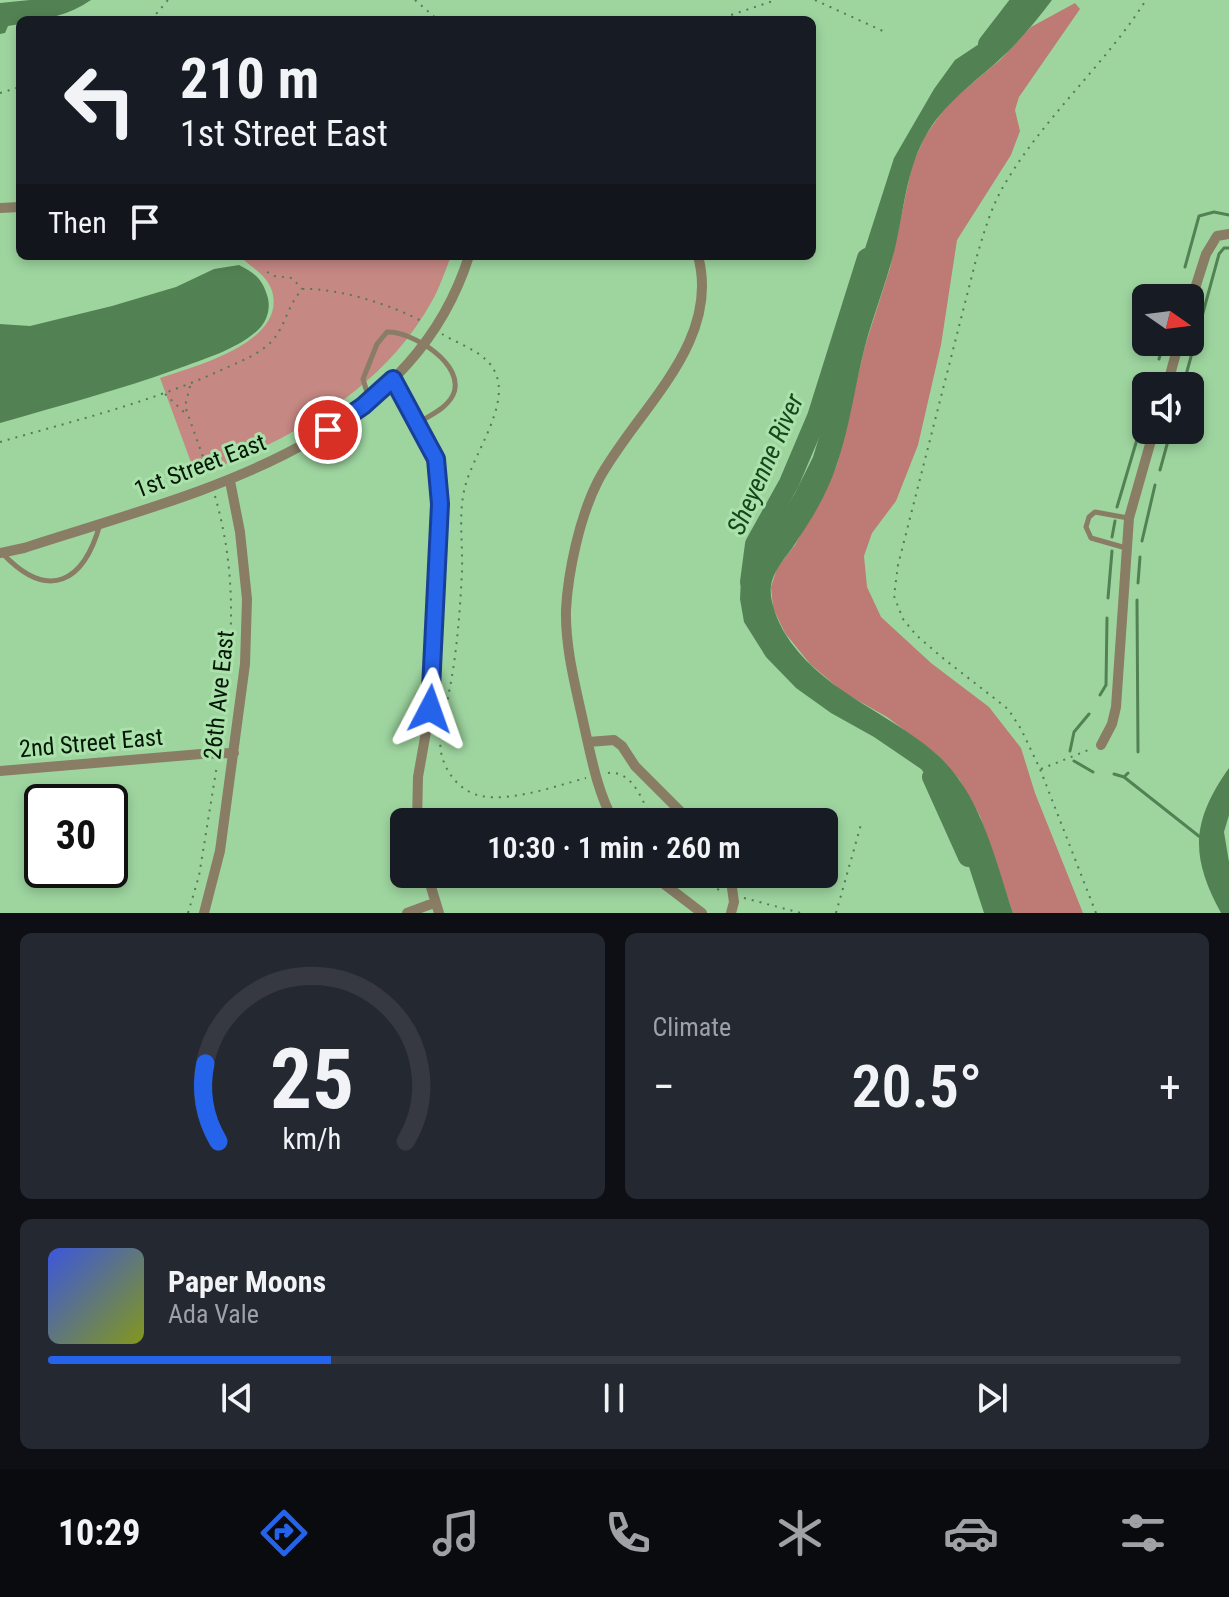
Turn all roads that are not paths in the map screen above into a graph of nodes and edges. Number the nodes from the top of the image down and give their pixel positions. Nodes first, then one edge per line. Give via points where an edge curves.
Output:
1 (1229, 234) edge
2 (467, 260) edge
3 (698, 260) edge
4 (1196, 284) edge
5 (423, 344) junction
6 (393, 379) junction
7 (370, 400) junction
8 (418, 423) junction
9 (1150, 444) edge
10 (230, 481) junction
11 (1129, 518) junction
12 (100, 523) junction
13 (1126, 548) junction
14 (1, 553) edge
15 (588, 742) junction
16 (1101, 745) road end
17 (234, 753) junction
18 (0, 771) edge
19 (417, 808) edge
20 (608, 808) edge
21 (677, 808) edge
22 (431, 888) edge
23 (669, 888) edge
24 (732, 888) edge
25 (437, 908) edge
26 (204, 913) edge
27 (407, 913) edge
28 (702, 913) edge
29 (731, 913) edge

1 - 4 street via 1213,242
2 - 5 street, 1st Street East
3 - 15 street via 698,313 687,348 619,447 584,516 566,609
5 - 6 street, 1st Street East
5 - 7 lane via 410,335 387,332 363,379
5 - 8 lane via 446,363 455,385 442,408
6 - 7 street, 1st Street East
6 - 8 street
7 - 10 street, 1st Street East via 307,443
8 - 19 street via 436,459 440,504 430,709
9 - 11 street
10 - 12 street, 1st Street East
10 - 17 street, 26th Ave East via 247,599
11 - 13 street
11 - 13 lane via 1095,512 1086,527 1091,538
12 - 14 street, 1st Street East
12 - 14 lane via 86,561 67,578 42,580
13 - 16 street via 1116,707
15 - 20 street
15 - 21 street via 614,740
17 - 18 street, 2nd Street East
17 - 26 street, 26th Ave East via 220,851
22 - 25 street
23 - 28 street
24 - 29 street
25 - 27 street

